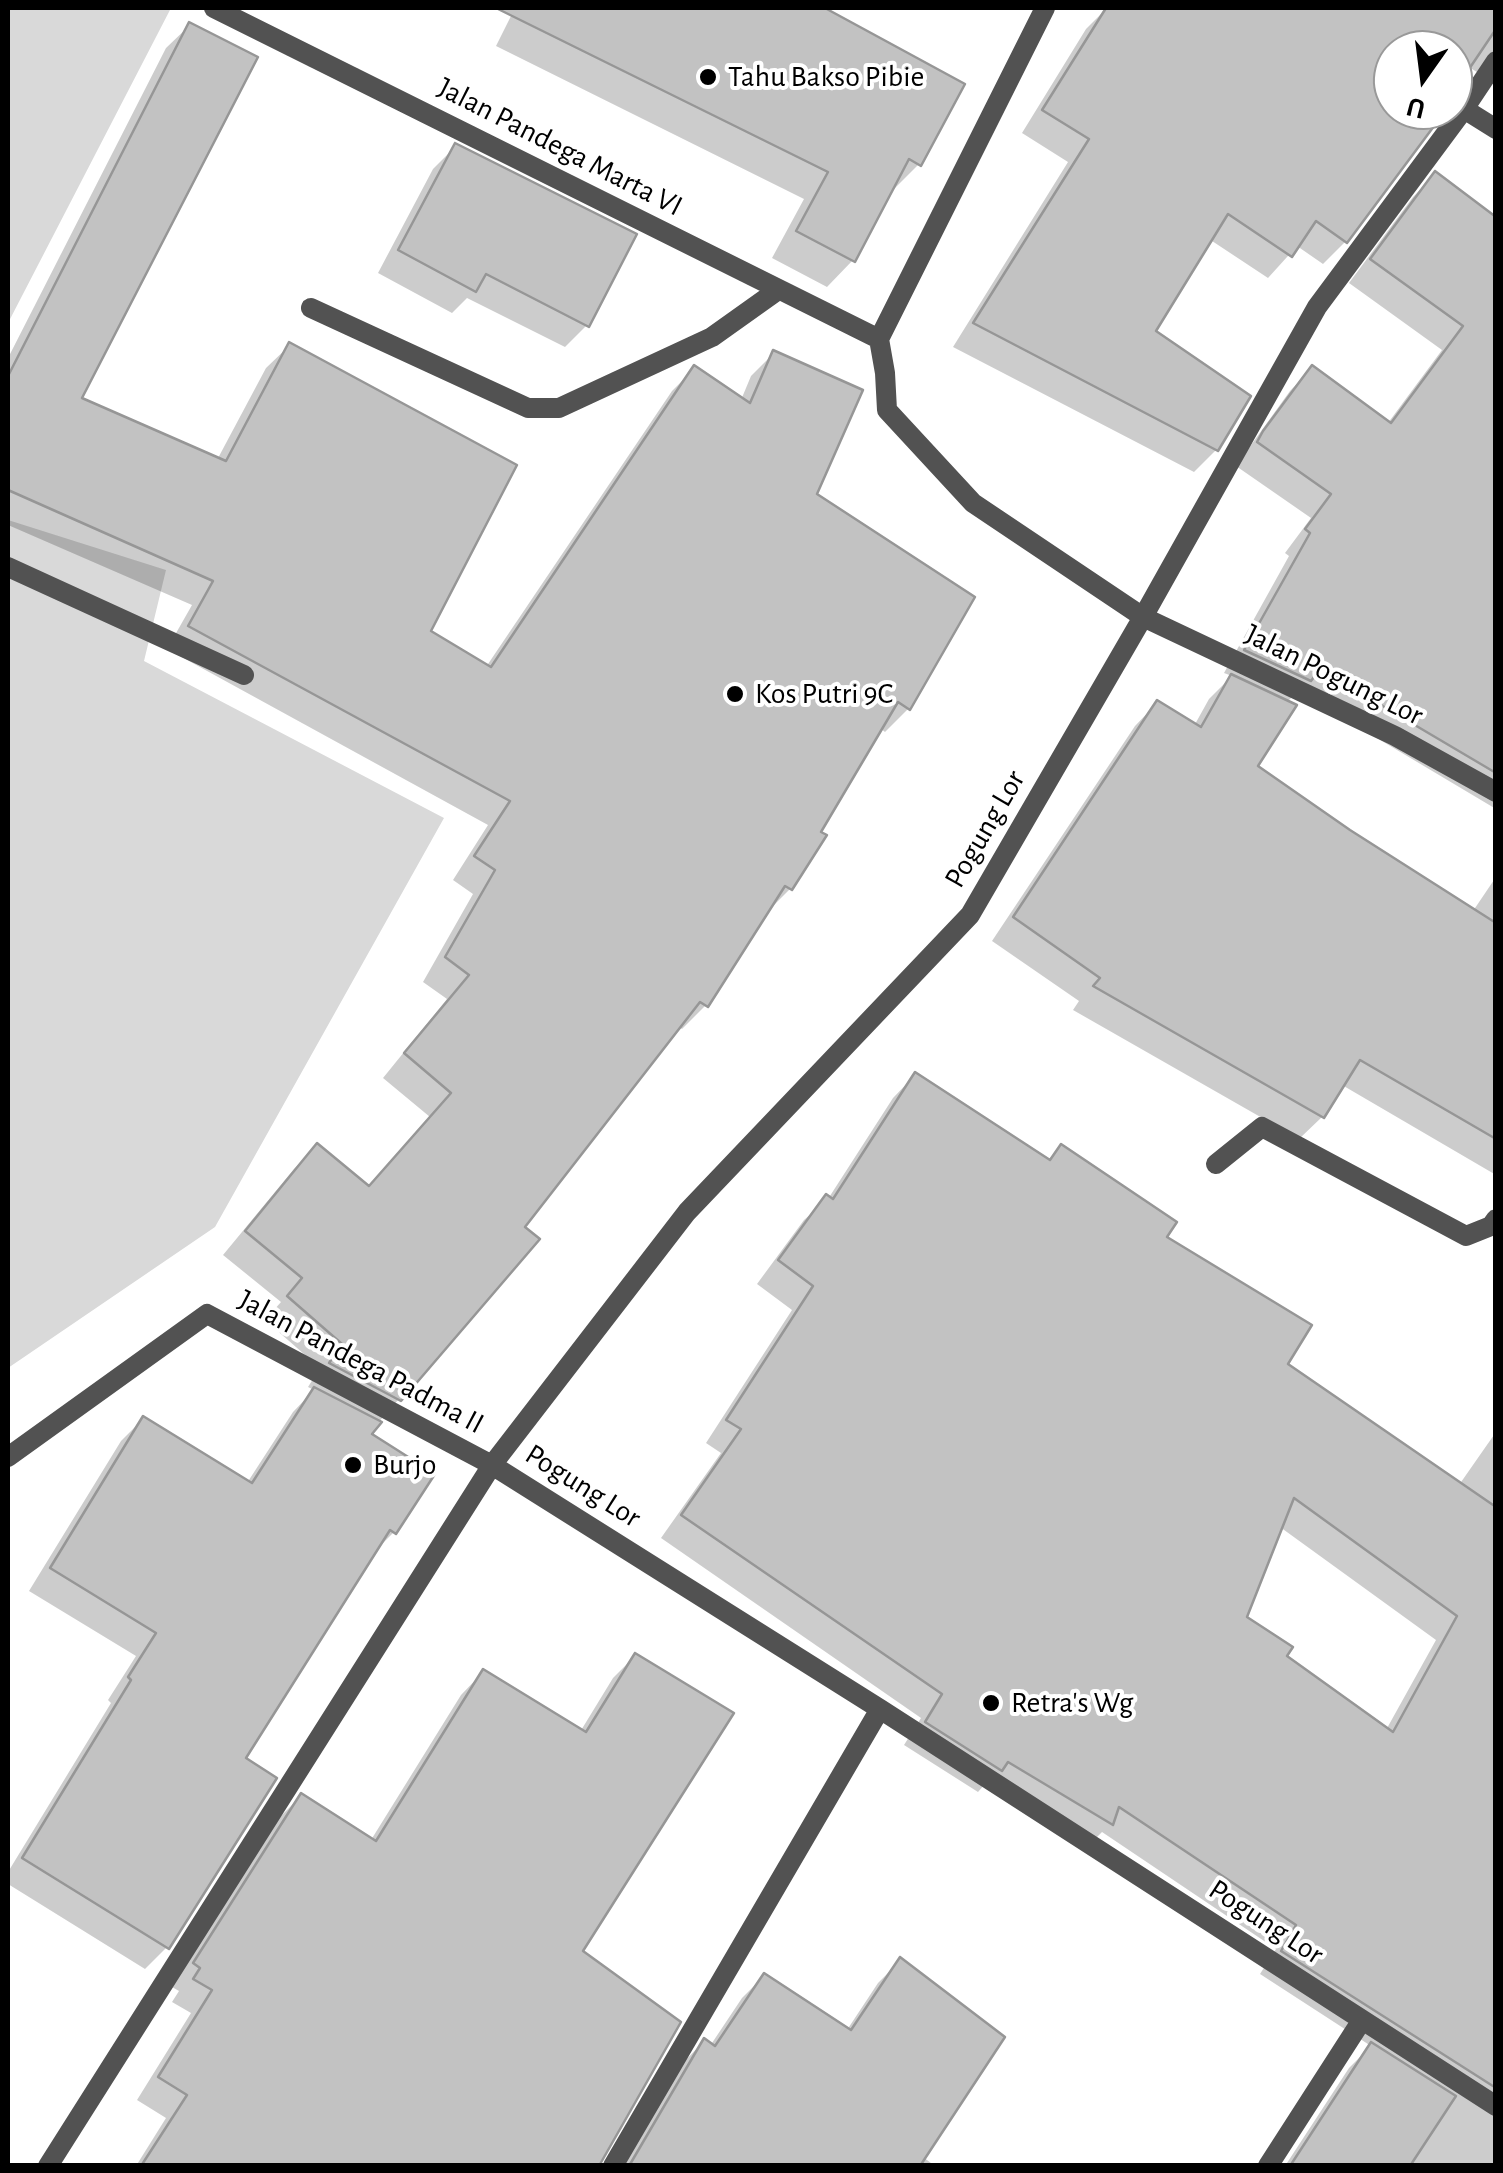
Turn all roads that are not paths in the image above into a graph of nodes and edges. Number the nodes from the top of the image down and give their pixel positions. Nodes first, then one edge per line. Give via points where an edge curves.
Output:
1 (214, 8) edge
2 (1044, 8) edge
3 (1496, 61) edge
4 (1473, 96) edge
5 (1473, 115) edge
6 (1496, 129) edge
7 (1448, 130) edge
8 (778, 290) junction
9 (311, 308) dead end
10 (879, 340) junction
11 (8, 567) edge
12 (1143, 617) junction
13 (244, 676) dead end
14 (1496, 792) edge
15 (1216, 1164) dead end
16 (1496, 1219) edge
17 (8, 1457) edge
18 (492, 1465) junction
19 (880, 1709) junction
20 (1362, 2020) junction
21 (1496, 2106) edge
22 (48, 2166) edge
23 (613, 2166) edge
24 (1268, 2166) edge

1 - 8 street, Jalan Pandega Marta VI
2 - 10 street
3 - 4 street, Pogung Lor
5 - 6 street
7 - 12 street, Pogung Lor via 1317,307
8 - 9 street via 712,338 560,408 528,408
8 - 10 street, Jalan Pandega Marta VI
10 - 12 street via 887,410 973,503
11 - 13 street
12 - 14 street, Jalan Pogung Lor via 1395,736
12 - 18 street, Pogung Lor via 970,914 687,1212
15 - 16 street via 1262,1126 1466,1236
17 - 18 street, Jalan Pandega Padma II via 207,1314
18 - 19 street, Pogung Lor
18 - 22 street
19 - 20 street, Pogung Lor
19 - 23 street
20 - 21 street, Pogung Lor
20 - 24 street

